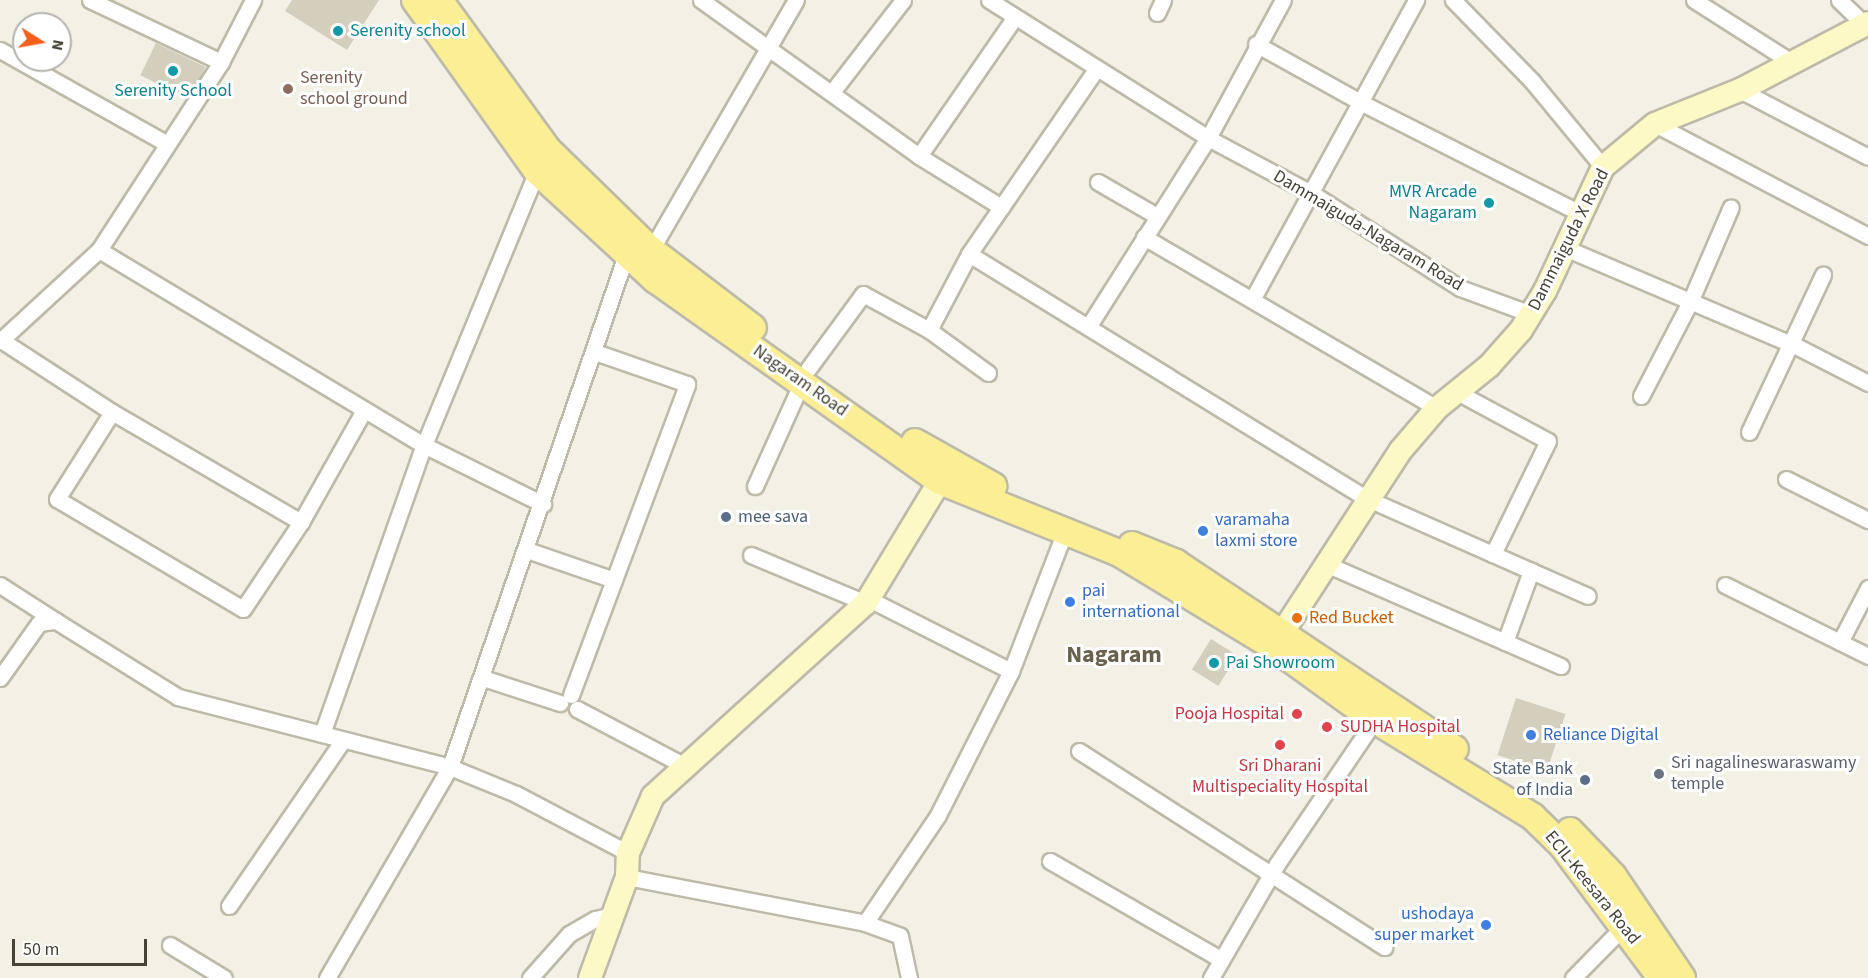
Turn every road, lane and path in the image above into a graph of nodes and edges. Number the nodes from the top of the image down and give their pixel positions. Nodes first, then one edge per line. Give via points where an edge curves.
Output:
1 (90, 0) edge
2 (253, 0) edge
3 (414, 0) edge
4 (439, 0) edge
5 (701, 0) edge
6 (796, 0) edge
7 (903, 0) edge
8 (989, 0) edge
9 (1283, 0) edge
10 (1416, 0) edge
11 (1453, 0) edge
12 (1694, 0) edge
13 (1839, 0) edge
14 (1015, 17) junction
15 (1866, 24) edge
16 (1256, 44) junction
17 (0, 50) edge
18 (766, 50) junction
19 (221, 62) junction
20 (1793, 63) junction
21 (1096, 69) junction
22 (1740, 90) junction
23 (832, 92) junction
24 (1360, 102) junction
25 (1655, 124) junction
26 (1209, 138) junction
27 (166, 143) junction
28 (919, 156) junction
29 (1868, 157) edge
30 (1603, 167) junction
31 (537, 171) junction
32 (1098, 182) dead end
33 (1313, 194) junction
34 (1001, 207) junction
35 (1731, 207) dead end
36 (1580, 213) junction
37 (1157, 216) junction
38 (1868, 236) edge
39 (1144, 237) junction
40 (1564, 248) junction
41 (99, 250) junction
42 (651, 250) junction
43 (969, 254) junction
44 (626, 255) junction
45 (1823, 275) dead end
46 (1253, 298) junction
47 (1690, 303) junction
48 (1531, 314) junction
49 (1088, 327) junction
50 (929, 330) junction
51 (1, 340) edge
52 (1794, 345) junction
53 (595, 352) junction
54 (988, 373) dead end
55 (805, 376) junction
56 (1868, 383) edge
57 (1457, 392) junction
58 (1641, 396) dead end
59 (1437, 408) junction
60 (364, 410) junction
61 (112, 412) junction
62 (1749, 432) dead end
63 (424, 445) junction
64 (1786, 479) dead end
65 (940, 482) junction
66 (755, 486) dead end
67 (1368, 499) junction
68 (543, 504) junction
69 (1868, 520) edge
70 (301, 522) junction
71 (1064, 534) junction
72 (527, 550) junction
73 (1493, 554) junction
74 (751, 555) dead end
75 (1326, 564) junction
76 (1531, 571) junction
77 (614, 580) junction
78 (0, 585) edge
79 (1725, 585) dead end
80 (1868, 588) edge
81 (1588, 596) dead end
82 (867, 601) junction
83 (56, 621) junction
84 (1278, 640) junction
85 (1505, 642) junction
86 (1840, 642) junction
87 (1868, 656) edge
88 (1561, 666) dead end
89 (1011, 671) junction
90 (0, 678) edge
91 (483, 678) junction
92 (569, 702) junction
93 (1375, 720) junction
94 (322, 734) junction
95 (343, 740) junction
96 (1079, 751) dead end
97 (450, 767) junction
98 (687, 767) junction
99 (628, 853) junction
100 (1050, 861) dead end
101 (1271, 874) junction
102 (627, 877) junction
103 (229, 906) dead end
104 (613, 915) junction
105 (866, 923) junction
106 (1624, 925) junction
107 (170, 945) dead end
108 (1384, 947) dead end
109 (1222, 960) junction
110 (224, 978) edge
111 (327, 978) edge
112 (530, 978) edge
113 (590, 978) edge
114 (909, 978) edge
115 (1211, 978) edge
116 (1573, 978) edge
117 (1661, 978) edge
118 (1682, 978) edge

1 - 19 street
2 - 19 street
3 - 31 main road, Nagaram Road
4 - 42 main road, Nagaram Road via 548,150
5 - 18 street
6 - 18 street
7 - 23 street
8 - 14 street, Dammaiguda-Nagaram Road
9 - 16 street
10 - 24 street
11 - 30 street via 1532,81
12 - 20 street
13 - 15 street
14 - 21 street, Dammaiguda-Nagaram Road
14 - 28 street
15 - 20 street, Dammaiguda X Road
16 - 24 street
16 - 26 street
17 - 27 street
18 - 23 street
18 - 42 street
19 - 27 street
20 - 22 street, Dammaiguda X Road
21 - 26 street, Dammaiguda-Nagaram Road
21 - 34 street
22 - 25 street, Dammaiguda X Road
22 - 29 street
23 - 28 street
24 - 33 street
24 - 36 street
25 - 30 street, Dammaiguda X Road
25 - 38 street
26 - 33 street, Dammaiguda-Nagaram Road
26 - 37 street
27 - 41 street
28 - 34 street
30 - 36 street, Dammaiguda X Road
31 - 44 main road, Nagaram Road
31 - 63 street
32 - 37 street
33 - 46 street
33 - 48 street, Dammaiguda-Nagaram Road via 1460,288
34 - 43 street
35 - 47 street
36 - 40 street, Dammaiguda X Road
37 - 39 street
39 - 46 street
39 - 49 street
40 - 47 street
40 - 48 street, Dammaiguda X Road
41 - 51 street
41 - 60 street
42 - 55 main road, Nagaram Road
43 - 49 street
43 - 50 street
44 - 53 street
44 - 55 main road, Nagaram Road
45 - 52 street
46 - 59 street
47 - 52 street
47 - 58 street
48 - 57 street, Dammaiguda X Road via 1489,366
49 - 67 street
50 - 54 street
50 - 55 street via 863,294
51 - 61 street
52 - 56 street
52 - 62 street
53 - 68 street
53 - 77 street via 687,384
55 - 65 main road, Nagaram Road
55 - 66 street
55 - 84 main road, Nagaram Road via 945,463 1028,504 1176,563
57 - 59 street, Dammaiguda X Road
57 - 73 street via 1548,441
59 - 67 street, Dammaiguda X Road via 1401,450
60 - 63 street
60 - 70 street
61 - 70 street
61 - 70 street via 57,500 243,609
63 - 68 street
63 - 94 street
64 - 69 street
65 - 71 main road, Nagaram Road
65 - 82 street
67 - 73 street
67 - 75 street, Dammaiguda X Road
68 - 72 street
71 - 84 main road, Nagaram Road via 1119,553
71 - 89 street
72 - 77 street
72 - 91 street
73 - 76 street
74 - 82 street
75 - 84 street, Dammaiguda X Road
75 - 85 street
76 - 81 street
76 - 85 street
77 - 92 street
78 - 83 street
79 - 86 street
80 - 86 street
82 - 89 street
82 - 98 street
83 - 90 street via 39,623
83 - 94 street via 178,697
84 - 93 main road, ECIL-Keesara Road
84 - 118 main road, ECIL-Keesara Road via 1547,807 1612,876
85 - 88 street
86 - 87 street
89 - 105 street via 938,815
91 - 92 street
91 - 97 street
92 - 98 street
93 - 101 street
93 - 106 main road, ECIL-Keesara Road via 1533,818 1562,845
94 - 95 street
95 - 97 street
95 - 103 street
96 - 101 street
97 - 99 street via 516,794
97 - 111 street
98 - 99 street via 653,796
99 - 102 street
100 - 109 street
101 - 108 street
101 - 109 street
102 - 104 street
102 - 105 street
104 - 112 street via 595,919 569,934
104 - 113 street
105 - 114 street via 900,936
106 - 116 street
106 - 117 main road, ECIL-Keesara Road
107 - 110 street
109 - 115 street

